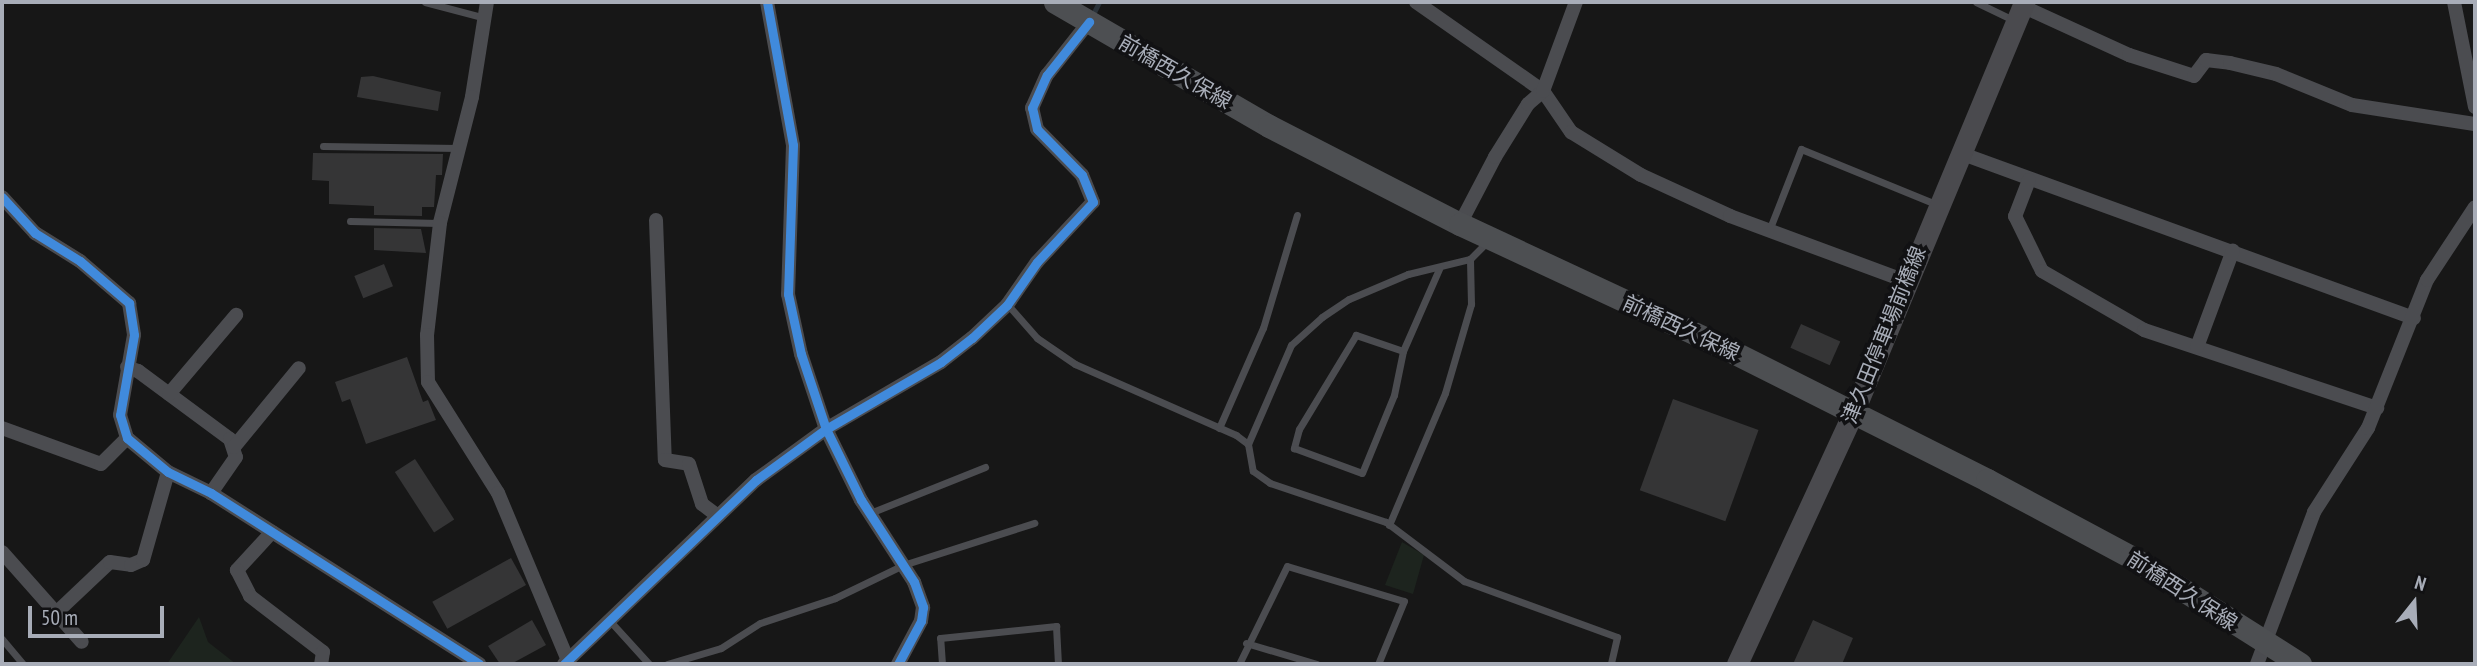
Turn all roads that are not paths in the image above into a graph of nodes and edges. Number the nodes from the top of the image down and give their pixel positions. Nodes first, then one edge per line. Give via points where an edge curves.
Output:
1 (425, 2) edge
2 (487, 2) edge
3 (767, 2) edge
4 (1055, 2) edge
5 (1416, 2) edge
6 (1576, 2) edge
7 (1976, 2) edge
8 (2454, 2) edge
9 (2020, 9) edge
10 (485, 19) junction
11 (1089, 22) junction
12 (1543, 91) junction
13 (2475, 107) edge
14 (2475, 124) edge
15 (323, 146) dead end
16 (459, 148) junction
17 (1960, 153) junction
18 (2029, 180) junction
19 (2, 197) edge
20 (1938, 205) junction
21 (2475, 207) edge
22 (1297, 215) dead end
23 (656, 220) dead end
24 (350, 221) dead end
25 (440, 223) junction
26 (1460, 224) junction
27 (1770, 228) junction
28 (1490, 239) junction
29 (2233, 250) junction
30 (1471, 259) junction
31 (1439, 269) junction
32 (1906, 281) junction
33 (1007, 305) junction
34 (236, 315) dead end
35 (2414, 318) junction
36 (2197, 346) junction
37 (1403, 351) junction
38 (127, 368) junction
39 (299, 368) dead end
40 (169, 394) junction
41 (2377, 408) junction
42 (1854, 411) junction
43 (2, 428) edge
44 (1219, 428) junction
45 (826, 429) junction
46 (127, 438) junction
47 (1248, 444) junction
48 (234, 447) junction
49 (985, 467) dead end
50 (168, 472) junction
51 (211, 493) junction
52 (869, 513) junction
53 (718, 516) junction
54 (1034, 523) dead end
55 (1389, 524) junction
56 (272, 532) junction
57 (2, 552) edge
58 (903, 565) junction
59 (56, 613) junction
60 (609, 620) junction
61 (2, 639) edge
62 (82, 642) dead end
63 (1246, 643) junction
64 (2261, 655) edge
65 (566, 662) edge
66 (23, 664) edge
67 (321, 664) edge
68 (479, 664) edge
69 (649, 664) edge
70 (667, 664) edge
71 (898, 664) edge
72 (942, 664) edge
73 (1058, 664) edge
74 (1239, 664) edge
75 (1317, 664) edge
76 (1378, 664) edge
77 (1611, 664) edge
78 (1739, 664) edge
79 (2301, 664) edge

1 - 10 lane
2 - 10 street
3 - 45 street via 793,145 788,295 801,354
4 - 11 main road, 前橋西久保線
5 - 12 street
6 - 12 street
7 - 9 lane
8 - 13 street
9 - 14 street via 2129,55 2194,76 2206,60 2230,63 2276,74 2352,105
9 - 17 main road, 津久田停車場前橋線
10 - 16 street
11 - 26 main road, 前橋西久保線 via 1269,126
11 - 33 street via 1047,75 1032,108 1037,129 1082,174 1093,202 1037,262
12 - 26 street via 1528,104 1501,146
12 - 27 street via 1571,132 1640,175 1730,216
15 - 16 lane
16 - 25 street
17 - 18 street
17 - 20 main road, 津久田停車場前橋線
18 - 29 street
18 - 36 street via 2015,216 2042,271 2144,330
19 - 38 street via 35,233 124,296 135,321
20 - 27 lane via 1801,149
20 - 32 main road, 津久田停車場前橋線
21 - 35 street via 2427,280
22 - 44 lane via 1263,328
23 - 53 street via 665,460 689,464 702,503
24 - 25 lane
25 - 65 street via 427,335 428,382 498,493
26 - 28 main road, 前橋西久保線
27 - 32 street
28 - 30 lane
28 - 42 main road, 前橋西久保線
29 - 35 street
29 - 36 street
30 - 31 lane
30 - 55 lane via 1471,304 1445,393
31 - 37 lane
31 - 47 lane via 1408,274 1349,299 1312,326 1292,345
32 - 42 main road, 津久田停車場前橋線
33 - 44 lane via 1037,338 1075,364
33 - 45 street via 941,362
34 - 40 street
35 - 41 street
36 - 41 street
37 - 37 lane via 1394,395 1362,473 1294,449 1299,429 1356,335
38 - 40 street
38 - 46 street via 120,415
39 - 48 street
40 - 48 street via 230,439
41 - 64 street via 2314,512
42 - 64 main road, 前橋西久保線 via 2131,557
42 - 78 main road, 津久田停車場前橋線
43 - 46 street via 101,464
44 - 47 lane
45 - 52 street
45 - 53 street via 756,480
46 - 50 street
47 - 55 lane via 1253,471 1270,483
48 - 51 street via 236,457
49 - 52 lane
50 - 51 street
50 - 59 street via 143,559 131,565 110,562
51 - 56 street
52 - 58 street
53 - 60 street
54 - 58 lane
55 - 77 lane via 1464,581 1617,637
56 - 67 street via 237,570 250,596 323,652
56 - 68 street
57 - 59 street
58 - 70 lane via 835,598 760,623 722,648
58 - 71 street via 923,607 921,621
59 - 62 street
60 - 65 street
60 - 69 lane
61 - 66 lane
63 - 74 lane
63 - 75 lane
63 - 76 lane via 1287,566 1404,601
64 - 79 main road, 前橋西久保線
72 - 73 lane via 940,638 1056,626

